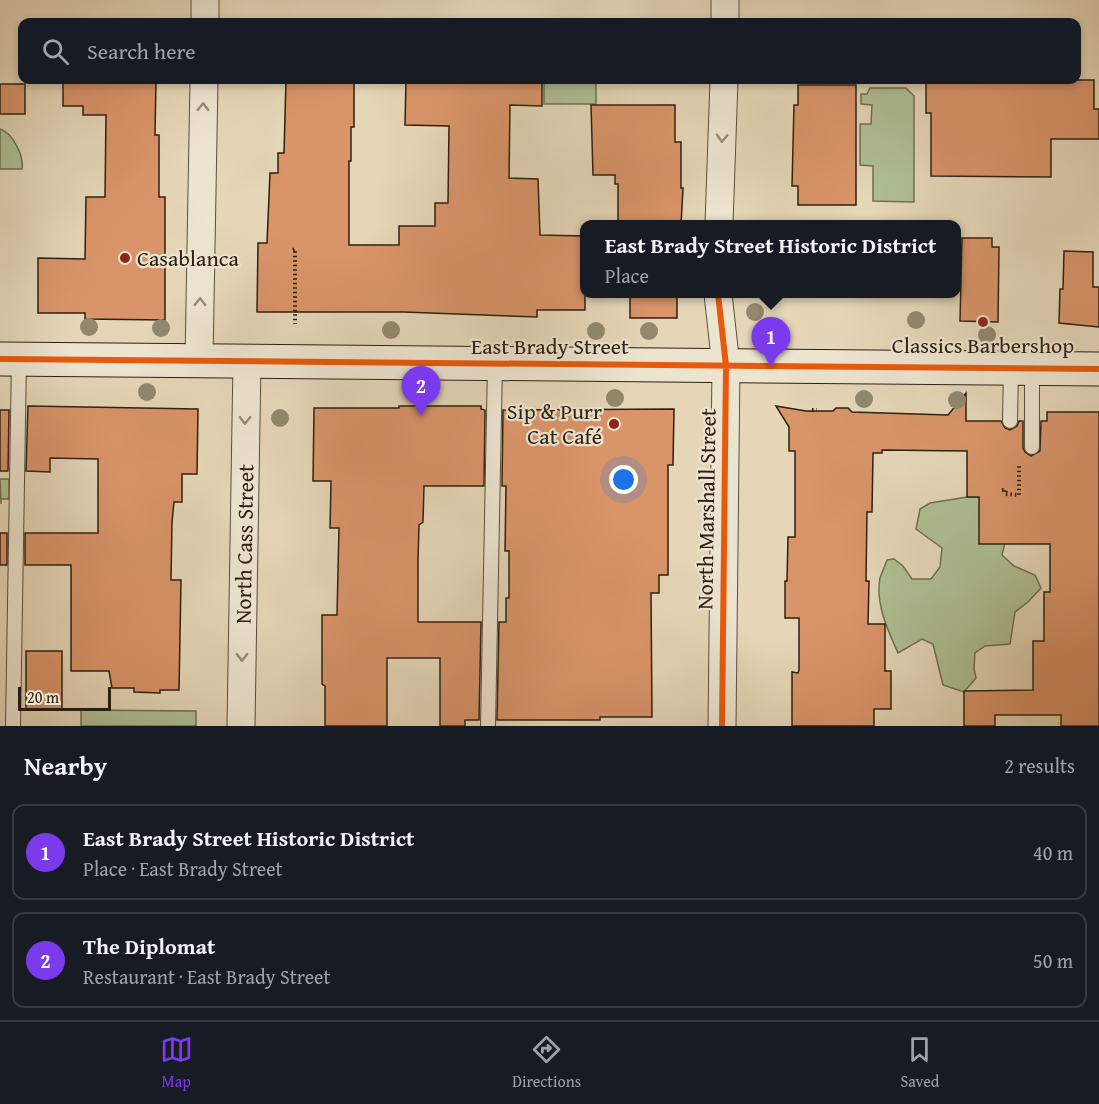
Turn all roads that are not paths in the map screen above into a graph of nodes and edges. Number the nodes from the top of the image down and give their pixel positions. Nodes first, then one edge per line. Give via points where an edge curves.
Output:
1 (205, 0) edge
2 (725, 0) edge
3 (205, 18) edge
4 (725, 18) edge
5 (204, 84) edge
6 (724, 84) edge
7 (719, 220) edge
8 (718, 298) edge
9 (9, 359) edge
10 (199, 360) junction
11 (246, 361) junction
12 (495, 363) junction
13 (726, 366) junction
14 (1021, 368) junction
15 (1099, 369) edge
16 (1010, 421) dead end
17 (1032, 447) dead end
18 (13, 726) edge
19 (241, 726) edge
20 (488, 726) edge
21 (722, 726) edge

1 - 3 street
2 - 4 street
10 -> 5 street
6 -> 7 street
8 - 13 street, North Marshall Street
9 - 10 main road, East Brady Street
9 - 18 lane
10 - 11 main road, East Brady Street
11 - 12 main road, East Brady Street
11 -> 19 street, North Cass Street
12 - 13 main road, East Brady Street
12 - 20 lane
13 - 14 main road, East Brady Street
13 - 21 street, North Marshall Street
14 - 15 main road, East Brady Street
14 - 16 lane
14 - 17 lane

